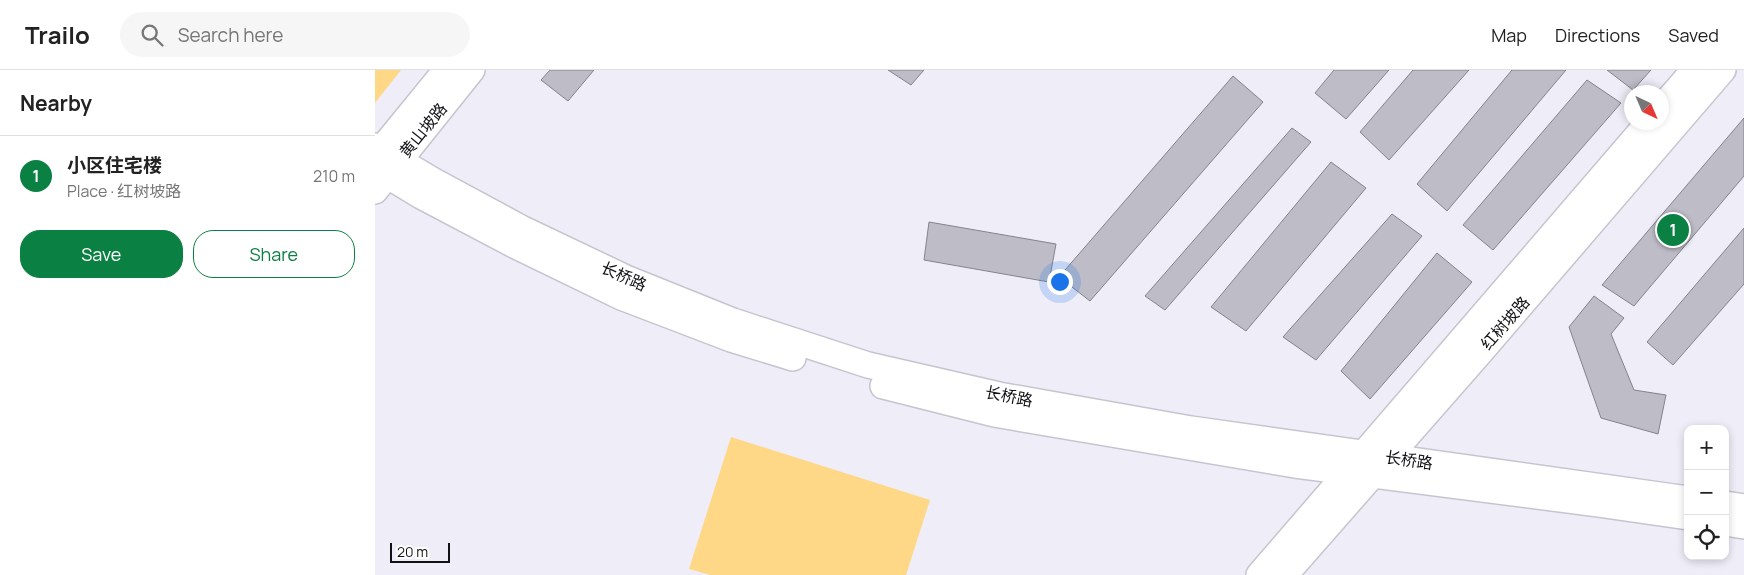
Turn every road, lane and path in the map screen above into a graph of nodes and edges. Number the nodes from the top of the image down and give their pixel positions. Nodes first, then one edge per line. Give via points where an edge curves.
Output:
1 (445, 70) edge
2 (472, 70) edge
3 (1694, 70) edge
4 (1723, 70) edge
5 (1669, 99) edge
6 (1643, 130) edge
7 (381, 164) edge
8 (1375, 462) junction
9 (1347, 473) junction
10 (1684, 499) edge
11 (1729, 505) edge
12 (1744, 507) edge
13 (1684, 517) edge
14 (1729, 524) edge
15 (1744, 526) edge
16 (1259, 575) edge
17 (1285, 575) edge

1 - 7 main road, 黄山坡路
2 - 7 main road, 黄山坡路
3 - 5 main road
4 - 8 main road, 红树坡路
6 - 8 main road, 红树坡路
7 - 8 main road, 长桥路 via 626,278 733,321 868,365 1018,399
7 - 9 main road, 长桥路 via 421,196 514,245 621,297 731,339 866,381 994,414
8 - 9 main road, 长桥路
8 - 10 main road, 长桥路
8 - 13 main road, 长桥路
8 - 17 main road, 红树坡路
9 - 16 main road
11 - 12 main road
14 - 15 main road

